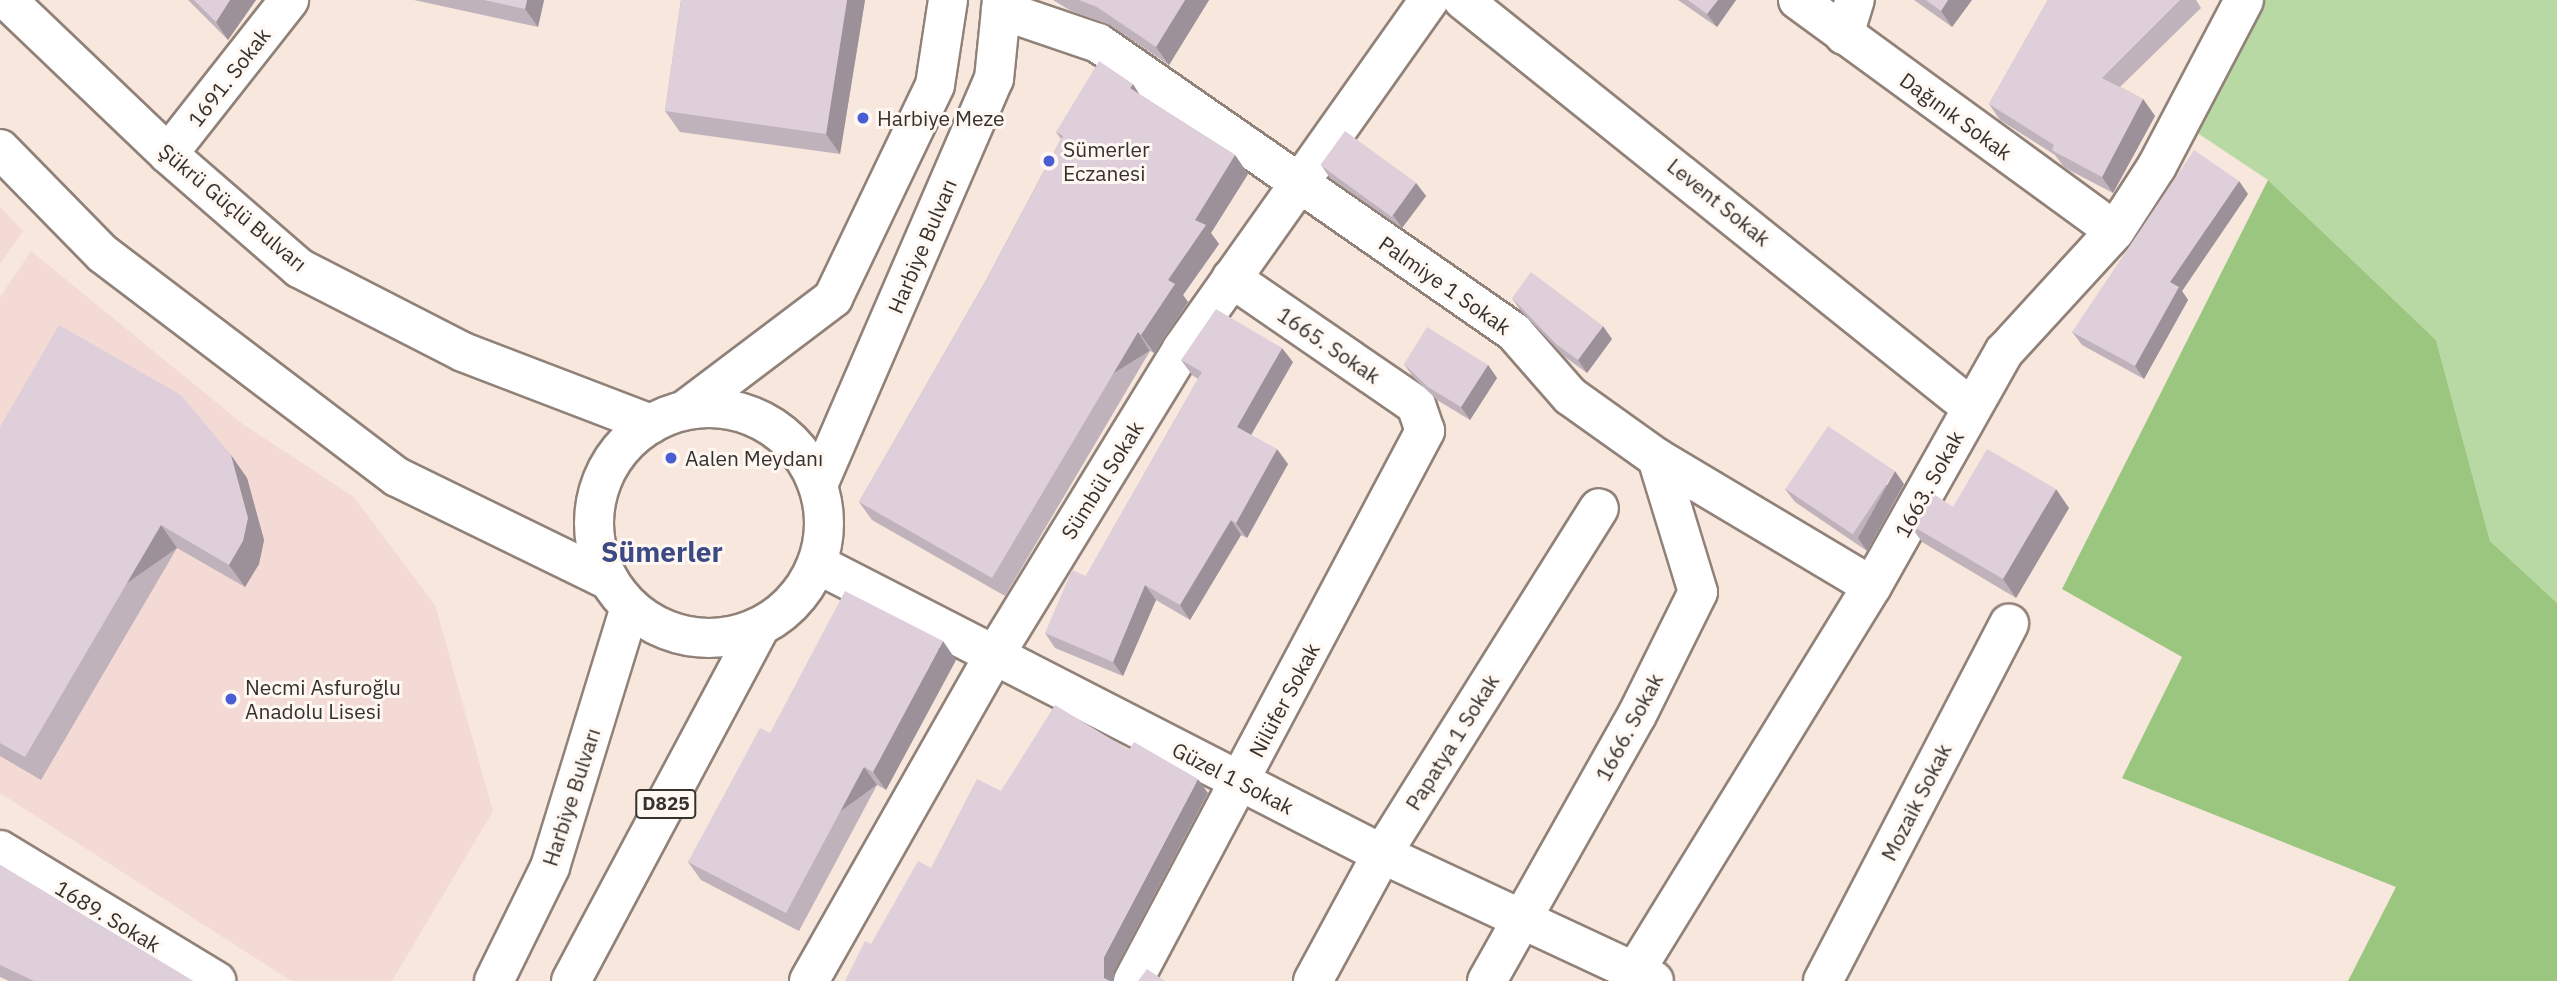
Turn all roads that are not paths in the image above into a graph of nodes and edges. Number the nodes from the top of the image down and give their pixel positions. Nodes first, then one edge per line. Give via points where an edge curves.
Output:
1 (7, 0) edge
2 (289, 0) edge
3 (948, 0) edge
4 (1429, 0) edge
5 (1463, 0) edge
6 (1798, 0) edge
7 (2244, 0) edge
8 (1002, 5) edge
9 (1850, 18) edge
10 (0, 149) edge
11 (168, 154) junction
12 (1296, 182) junction
13 (2115, 231) junction
14 (1231, 278) junction
15 (1972, 408) junction
16 (1424, 416) joint
17 (668, 417) junction
18 (1657, 458) junction
19 (818, 485) junction
20 (1599, 508) dead end
21 (817, 564) junction
22 (1872, 586) junction
23 (619, 593) junction
24 (2009, 623) dead end
25 (760, 626) junction
26 (994, 656) junction
27 (1241, 782) junction
28 (0, 850) edge
29 (1382, 854) junction
30 (1521, 919) junction
31 (1639, 978) edge
32 (216, 981) edge
33 (494, 981) edge
34 (571, 981) edge
35 (809, 981) edge
36 (1133, 981) edge
37 (1313, 981) edge
38 (1487, 981) edge
39 (1823, 981) edge

1 - 11 street, Şükrü Güçlü Bulvarı
2 - 11 street, 1691. Sokak
3 - 17 street via 935,85 833,299
4 - 12 street, Sümbül Sokak
5 - 15 street, Levent Sokak
6 - 9 street, Dağınık Sokak
7 - 13 street, 1663. Sokak via 2157,166
8 - 12 street, Palmiye 1 Sokak via 1098,43
8 - 19 street, Harbiye Bulvarı via 994,79
9 - 13 street, Dağınık Sokak
10 - 23 street via 103,254 397,477
11 - 17 street, Şükrü Güçlü Bulvarı via 299,268 463,352
12 - 14 street, Sümbül Sokak
12 - 18 street, Palmiye 1 Sokak via 1514,332 1570,396
13 - 15 street, 1663. Sokak via 2004,352
14 - 16 street, 1665. Sokak via 1416,405
14 - 26 street, Sümbül Sokak
15 - 22 street, 1663. Sokak
16 - 27 street, Nilüfer Sokak via 1425,430
17 - 19 street via 718,408 751,416 780,432 803,456
17 - 23 street via 623,446 604,475 597,498 596,546
18 - 22 street, Palmiye 1 Sokak
18 - 30 street, 1666. Sokak via 1698,592 1637,715
19 - 21 street via 824,511
20 - 29 street, Papatya 1 Sokak
21 - 25 street via 797,596
21 - 26 street, Güzel 1 Sokak
22 - 31 street, 1663. Sokak
23 - 25 street via 659,626 692,636 727,636
23 - 33 street, Harbiye Bulvarı via 550,867
24 - 39 street, Mozaik Sokak
25 - 34 street, D825
26 - 27 street, Güzel 1 Sokak
26 - 35 street, Sümbül Sokak
27 - 29 street, Güzel 1 Sokak
27 - 36 street, Nilüfer Sokak
28 - 32 street, 1689. Sokak
29 - 30 street, Güzel 1 Sokak
29 - 37 street, Papatya 1 Sokak
30 - 31 street, Güzel 1 Sokak
30 - 38 street, 1666. Sokak

